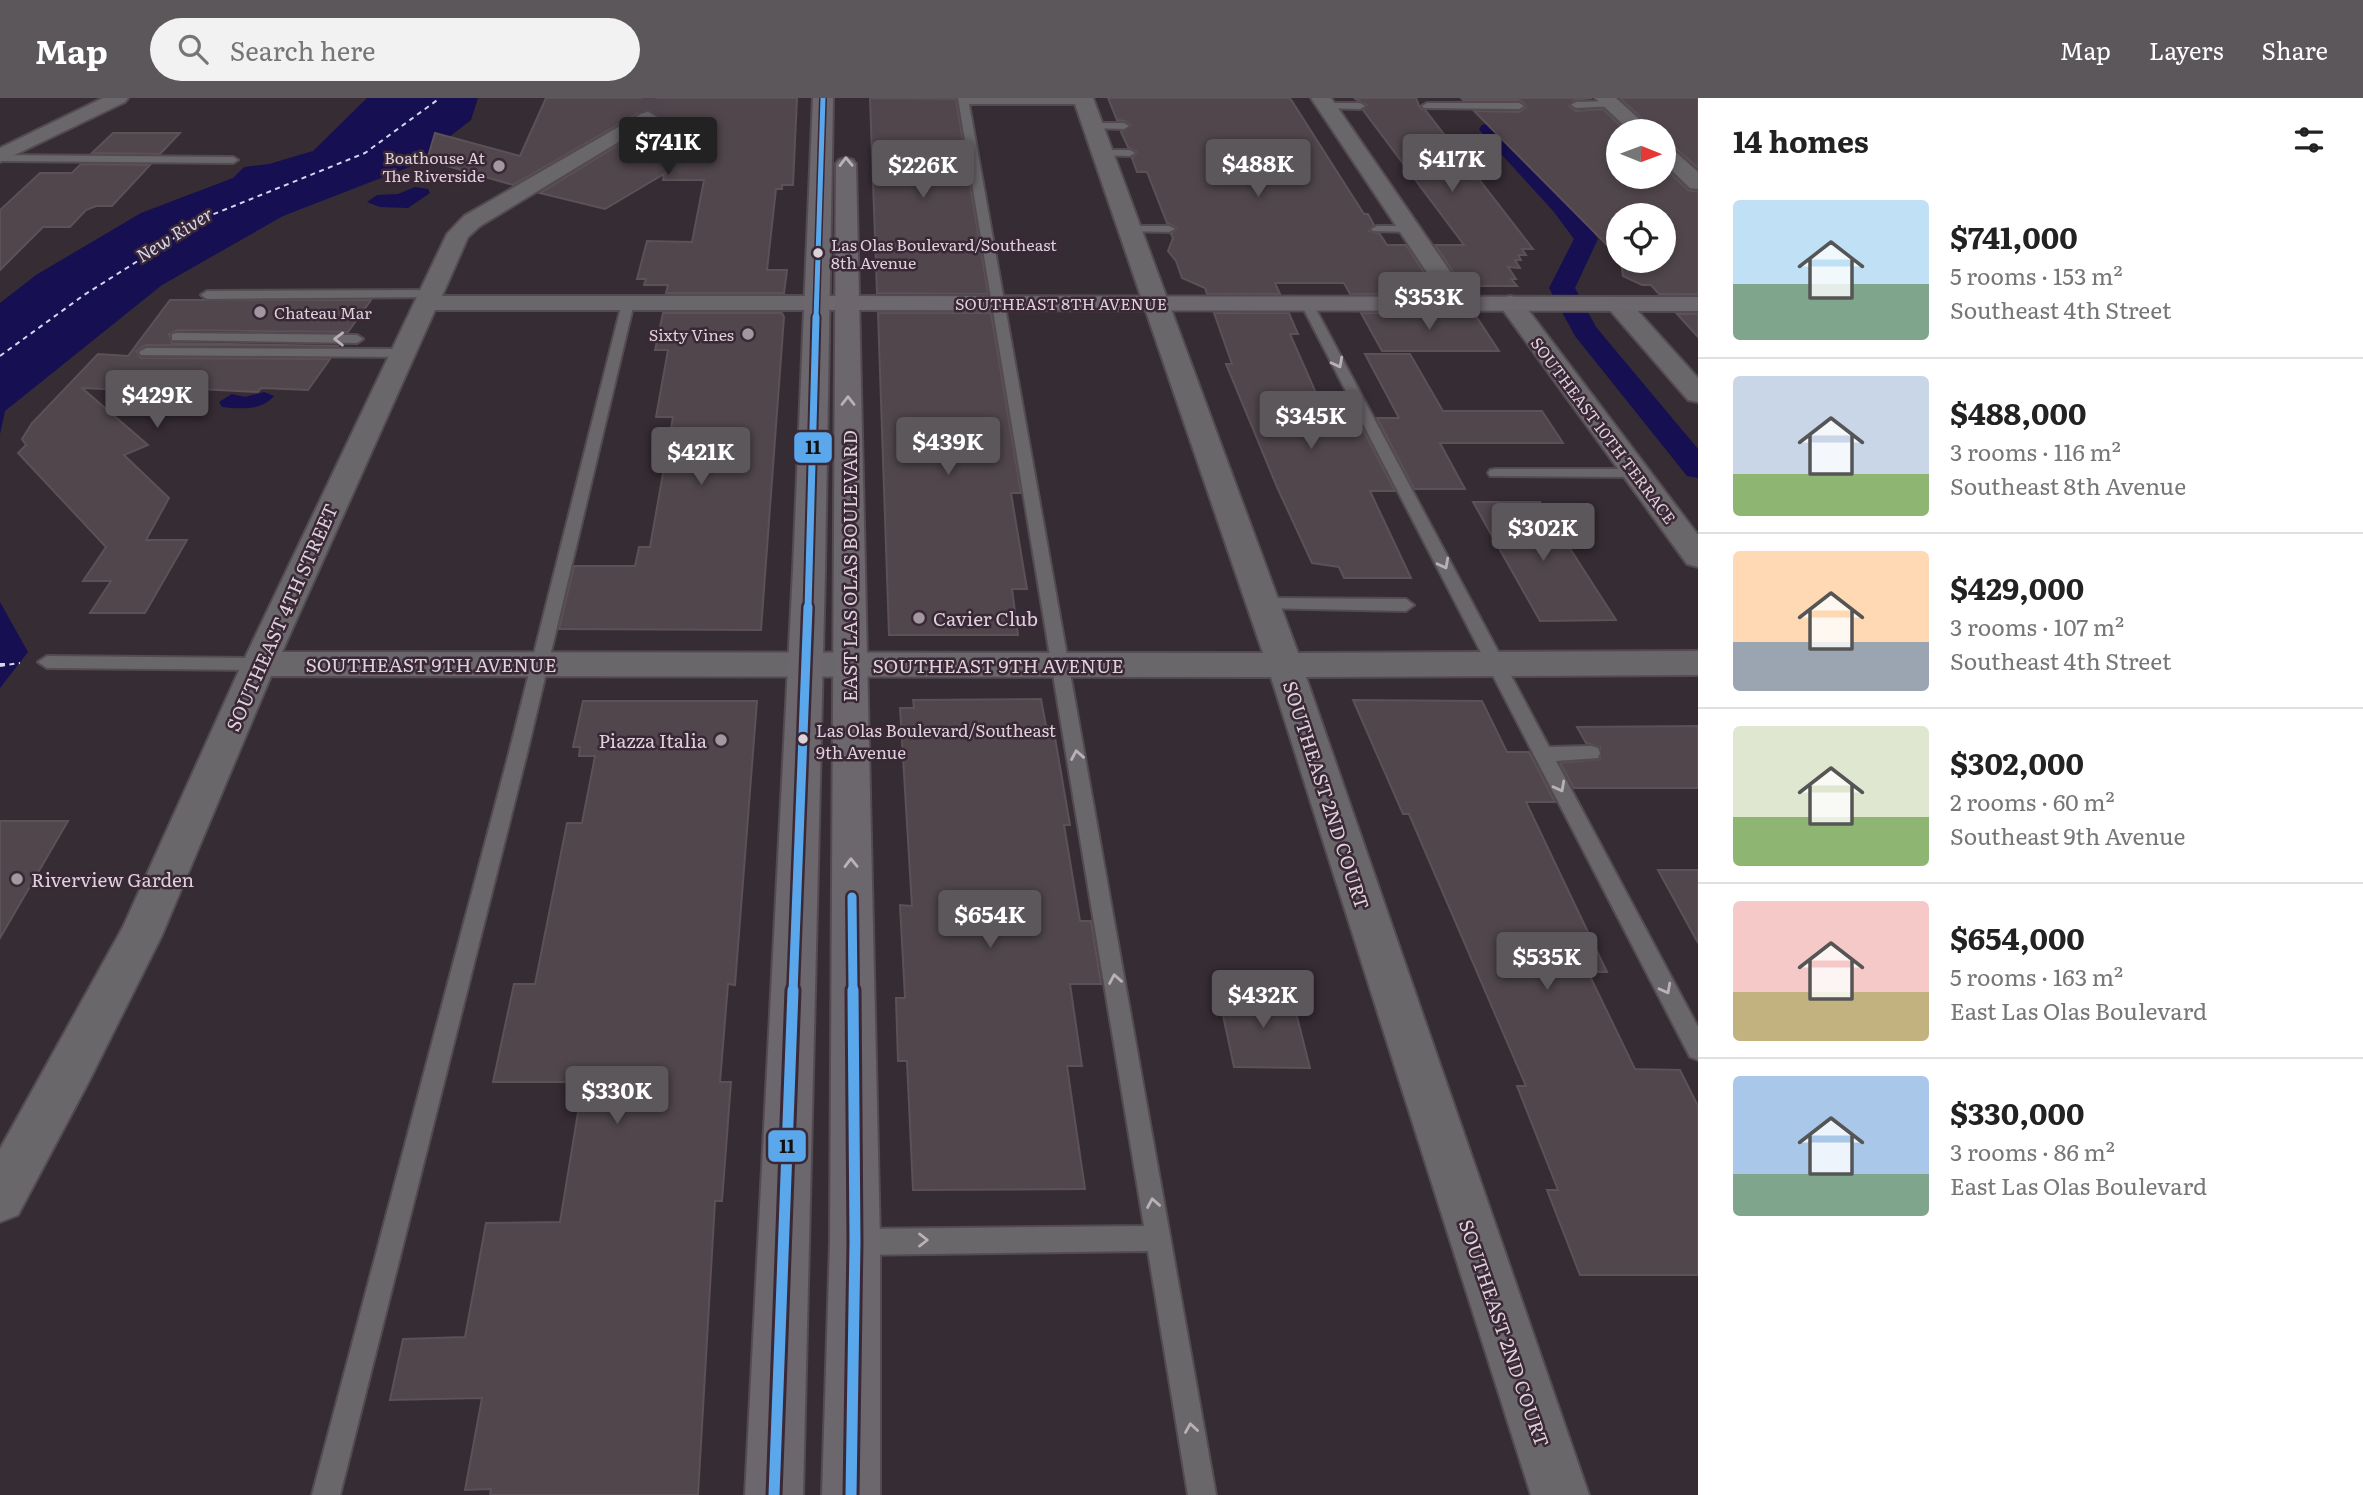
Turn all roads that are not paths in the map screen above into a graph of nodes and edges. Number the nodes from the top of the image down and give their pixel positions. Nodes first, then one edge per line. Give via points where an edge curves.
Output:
1 (118, 98) edge
2 (823, 98) edge
3 (963, 99) edge
4 (1609, 101) edge
5 (1324, 102) edge
6 (1576, 105) dead end
7 (1360, 106) dead end
8 (1427, 106) dead end
9 (1518, 106) dead end
10 (648, 118) tunnel mouth
11 (1629, 119) edge
12 (1103, 126) edge
13 (845, 143) dead end
14 (0, 157) edge
15 (233, 160) dead end
16 (1676, 163) edge
17 (1698, 183) edge
18 (1129, 229) junction
19 (1169, 229) dead end
20 (1377, 229) dead end
21 (1409, 229) junction
22 (206, 295) dead end
23 (426, 299) junction
24 (1156, 302) junction
25 (1306, 302) junction
26 (1459, 302) junction
27 (628, 303) junction
28 (832, 303) junction
29 (998, 303) junction
30 (1510, 303) junction
31 (1609, 304) junction
32 (1698, 304) edge
33 (177, 337) dead end
34 (404, 346) junction
35 (146, 352) dead end
36 (1698, 394) edge
37 (1495, 473) dead end
38 (1637, 473) junction
39 (1698, 557) edge
40 (1263, 604) junction
41 (1406, 605) dead end
42 (47, 662) dead end
43 (1284, 663) junction
44 (1698, 663) edge
45 (259, 664) junction
46 (538, 664) junction
47 (827, 664) junction
48 (1497, 665) junction
49 (1062, 666) junction
50 (1591, 753) dead end
51 (1543, 754) junction
52 (1698, 1050) edge
53 (0, 1197) edge
54 (1160, 1238) junction
55 (855, 1242) junction
56 (326, 1495) edge
57 (774, 1495) edge
58 (851, 1495) edge
59 (1202, 1495) edge
60 (1560, 1495) edge

1 - 14 street
2 - 28 main road, EAST LAS OLAS BOULEVARD
3 - 12 lane
3 - 29 lane
4 - 6 lane
4 - 11 street
5 - 7 lane
5 - 21 street
8 - 9 lane
10 - 23 street, SOUTHEAST 4TH STREET via 464,227
12 - 18 street, SOUTHEAST 2ND COURT
28 -> 13 main road, EAST LAS OLAS BOULEVARD
14 - 15 lane
16 - 17 street
18 - 19 lane
18 - 24 street, SOUTHEAST 2ND COURT
20 - 21 lane
21 - 26 street
22 - 23 lane
23 - 27 street, SOUTHEAST 8TH AVENUE
23 - 34 street, SOUTHEAST 4TH STREET
24 - 25 main road, SOUTHEAST 8TH AVENUE
24 - 29 main road, SOUTHEAST 8TH AVENUE
24 - 40 street, SOUTHEAST 2ND COURT
25 - 26 main road, SOUTHEAST 8TH AVENUE
25 -> 48 lane
26 - 30 main road, SOUTHEAST 8TH AVENUE
27 - 28 street, SOUTHEAST 8TH AVENUE
27 - 46 lane
28 - 29 main road, SOUTHEAST 8TH AVENUE
28 - 47 main road, EAST LAS OLAS BOULEVARD
47 -> 28 main road, EAST LAS OLAS BOULEVARD
29 - 49 lane
30 - 31 main road, SOUTHEAST 8TH AVENUE
30 - 38 street, SOUTHEAST 10TH TERRACE
31 - 32 main road, SOUTHEAST 8TH AVENUE
31 - 36 street
34 -> 33 lane
34 - 35 lane
34 - 45 street, SOUTHEAST 4TH STREET
37 - 38 lane
38 - 39 street, SOUTHEAST 10TH TERRACE
40 - 41 lane
40 - 43 street, SOUTHEAST 2ND COURT
42 - 45 lane, SOUTHEAST 9TH AVENUE
43 - 48 street, SOUTHEAST 9TH AVENUE
43 - 49 street, SOUTHEAST 9TH AVENUE
43 - 60 street, SOUTHEAST 2ND COURT
44 - 48 street, SOUTHEAST 9TH AVENUE
45 - 46 street, SOUTHEAST 9TH AVENUE
45 - 53 street, SOUTHEAST 4TH STREET via 141,935
46 - 47 street, SOUTHEAST 9TH AVENUE
46 - 56 lane
47 - 49 street, SOUTHEAST 9TH AVENUE
55 -> 47 main road, EAST LAS OLAS BOULEVARD
47 - 57 main road, EAST LAS OLAS BOULEVARD
48 - 51 lane
54 -> 49 lane
50 - 51 lane
51 -> 52 lane
55 -> 54 lane
59 -> 54 lane
55 - 58 main road, EAST LAS OLAS BOULEVARD

